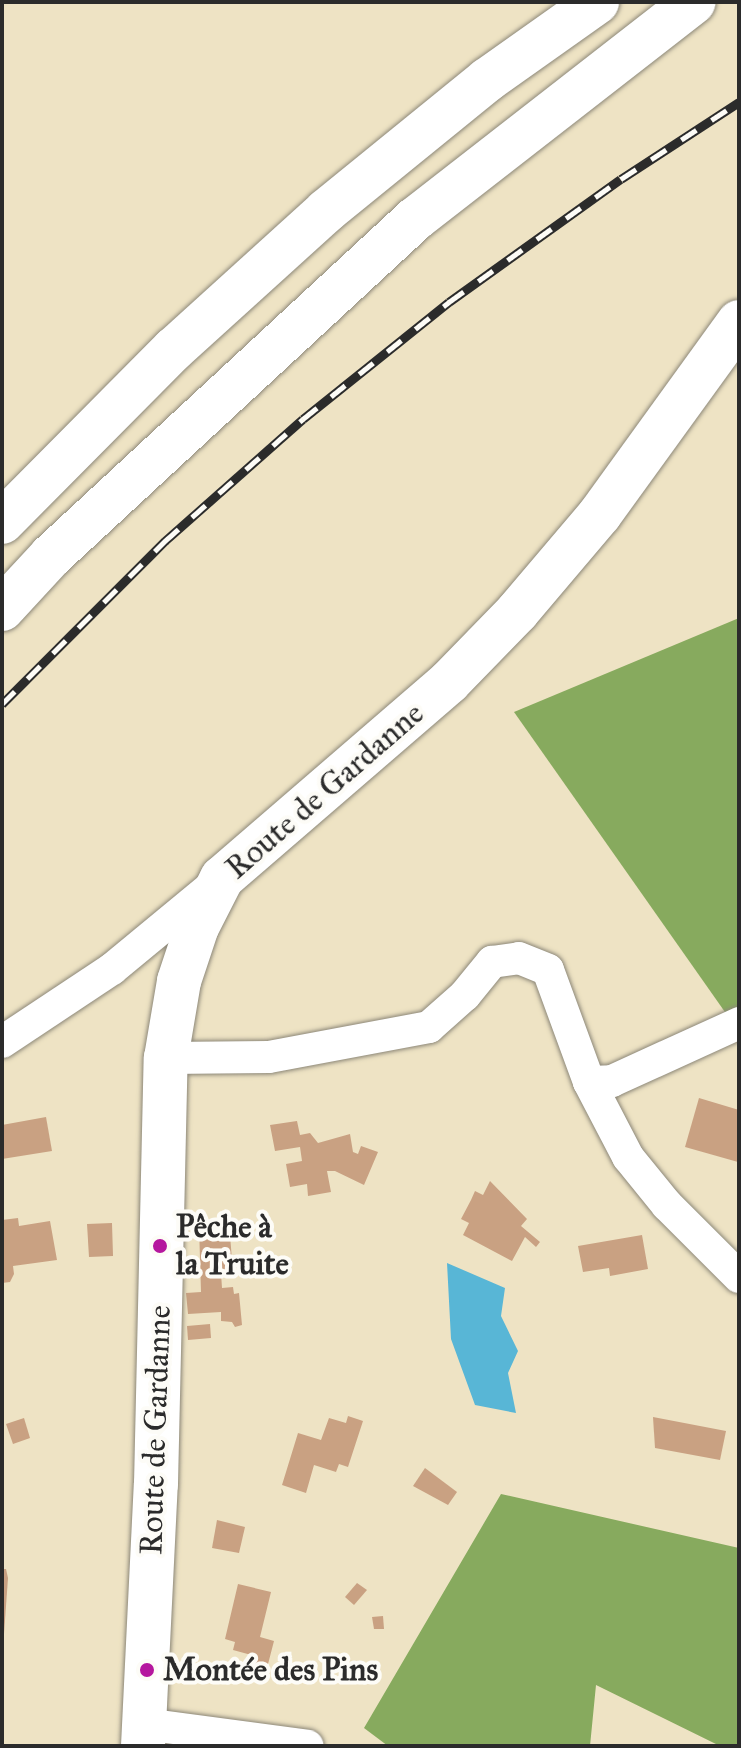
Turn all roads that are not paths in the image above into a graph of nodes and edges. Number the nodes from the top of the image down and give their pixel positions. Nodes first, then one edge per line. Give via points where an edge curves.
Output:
1 (597, 2) edge
2 (694, 2) edge
3 (739, 322) edge
4 (2, 522) edge
5 (2, 609) edge
6 (222, 878) junction
7 (739, 1023) edge
8 (2, 1042) edge
9 (166, 1058) junction
10 (589, 1082) junction
11 (739, 1277) edge
12 (144, 1735) edge
13 (308, 1746) edge

1 - 4 main road via 487,80 326,211 174,349
2 - 5 main road via 415,219 51,556
3 - 6 main road, Route de Gardanne via 600,514 517,612 449,682
6 - 8 street via 112,969
6 - 9 main road, Route de Gardanne via 183,968
7 - 10 street via 612,1081
9 - 10 street via 269,1057 429,1027 492,962 519,958 548,970
9 - 12 main road, Route de Gardanne
10 - 11 street via 628,1157
12 - 13 street

